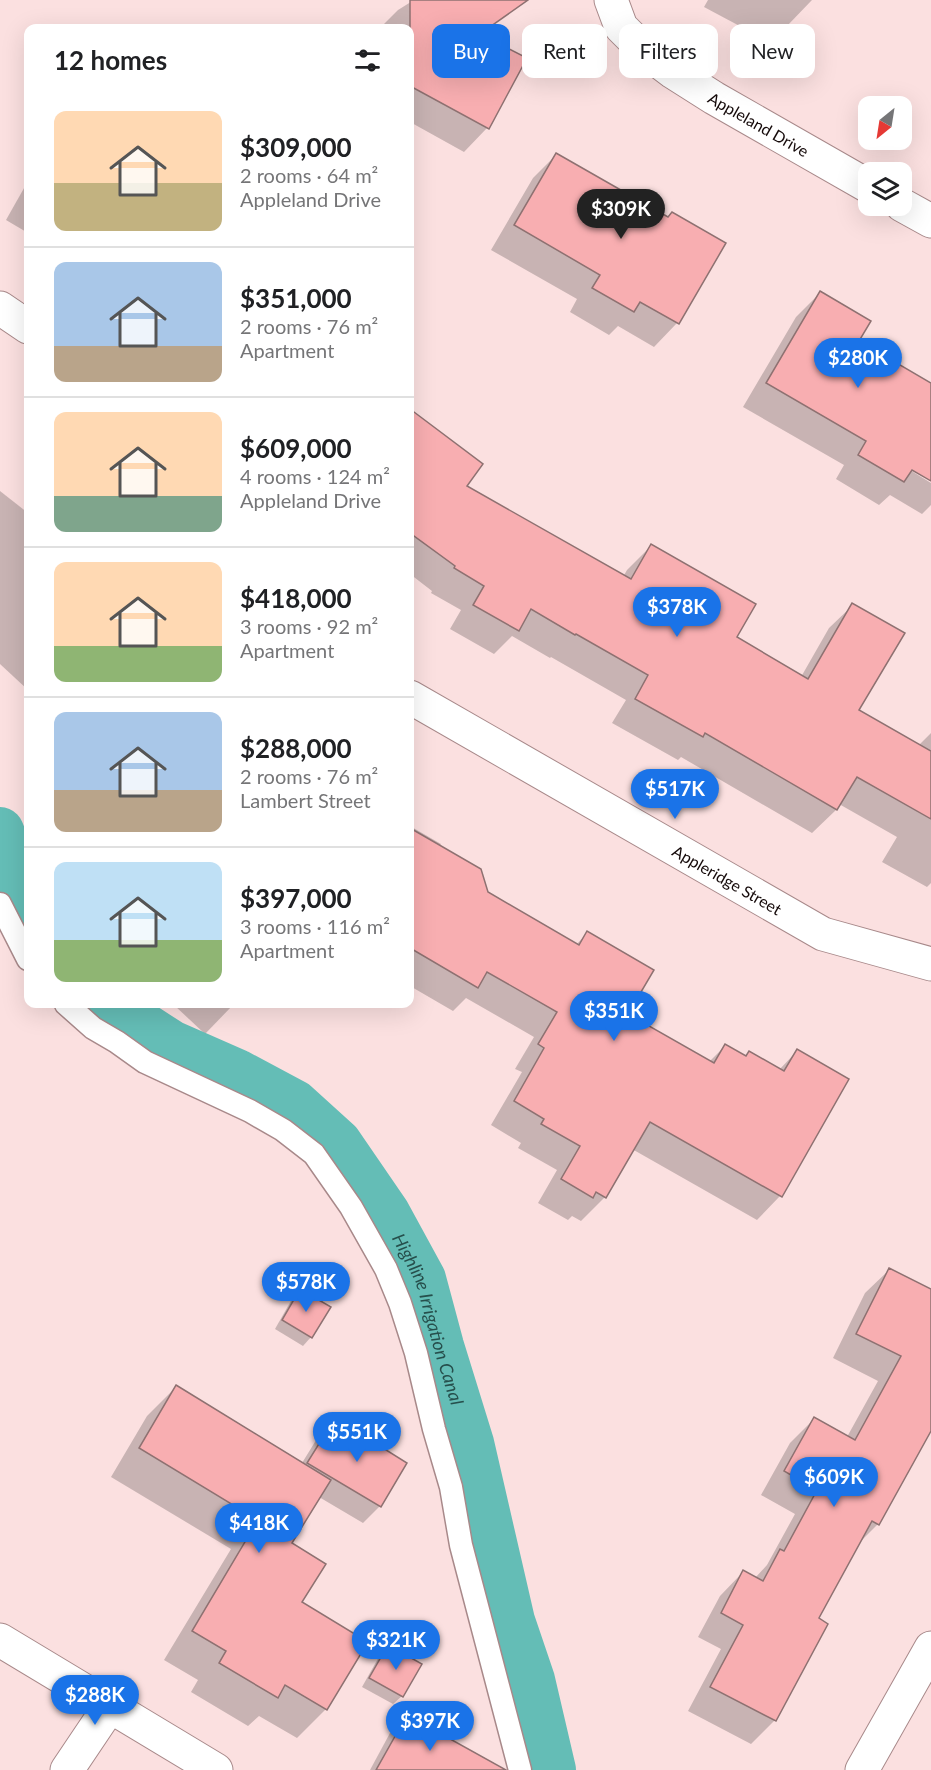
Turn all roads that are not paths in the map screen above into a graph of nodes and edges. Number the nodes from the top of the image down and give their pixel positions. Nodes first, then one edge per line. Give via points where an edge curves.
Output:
1 (611, 0) edge
2 (858, 180) edge
3 (912, 211) edge
4 (931, 221) edge
5 (0, 308) edge
6 (24, 324) edge
7 (414, 699) edge
8 (0, 904) edge
9 (24, 951) edge
10 (931, 964) edge
11 (70, 1008) edge
12 (0, 1640) edge
13 (931, 1648) edge
14 (110, 1706) junction
15 (67, 1770) edge
16 (216, 1770) edge
17 (520, 1770) edge
18 (862, 1770) edge

1 - 2 street, Appleland Drive via 621,27 644,50 714,98
3 - 4 street
5 - 6 street
7 - 10 street, Appleridge Street via 823,934
8 - 9 lane
11 - 17 lane via 145,1062 283,1130 314,1154 351,1207 386,1269 416,1353
12 - 14 street
13 - 18 street
14 - 15 street
14 - 16 street

